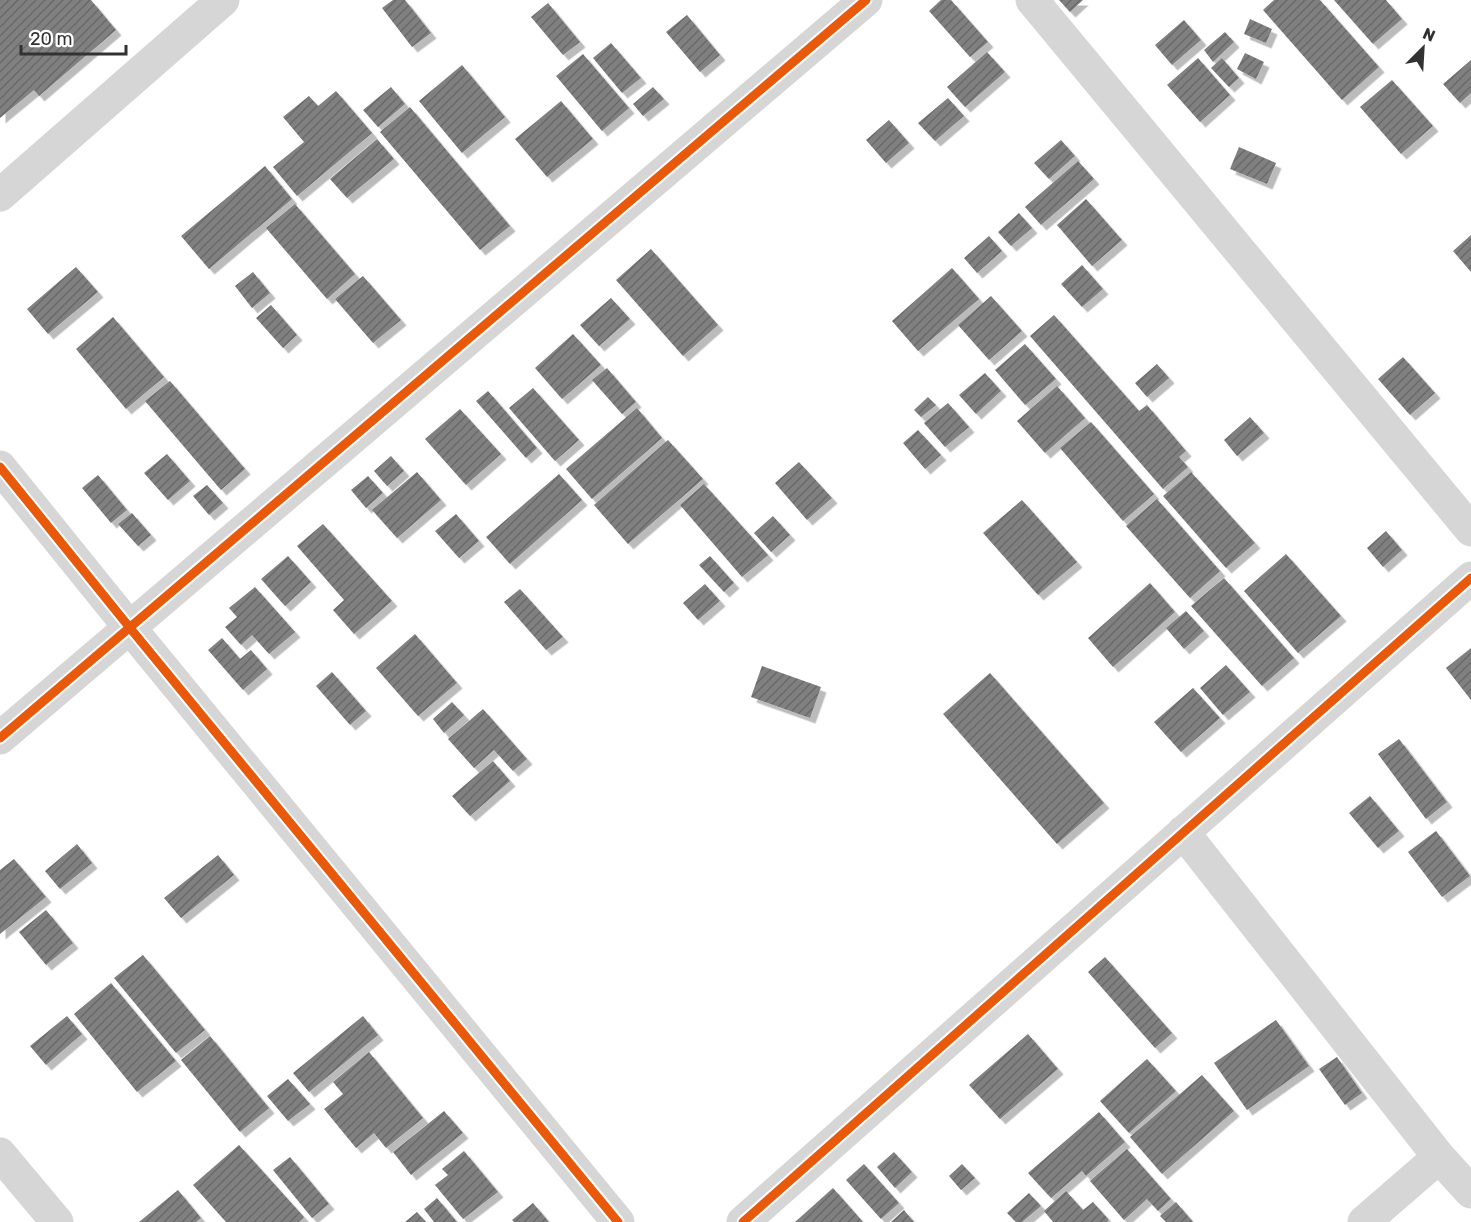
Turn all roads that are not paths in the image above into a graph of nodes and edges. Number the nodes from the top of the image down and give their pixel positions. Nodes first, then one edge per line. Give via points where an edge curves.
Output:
1 (223, 0) edge
2 (866, 0) edge
3 (1032, 0) edge
4 (0, 195) edge
5 (0, 467) edge
6 (1471, 530) edge
7 (1471, 578) edge
8 (130, 628) junction
9 (0, 738) edge
10 (1183, 832) junction
11 (0, 1154) edge
12 (1439, 1157) junction
13 (1471, 1192) edge
14 (57, 1222) edge
15 (618, 1222) edge
16 (743, 1222) edge
17 (1364, 1222) edge

1 - 4 street
2 - 8 street
3 - 6 street
5 - 8 street
7 - 10 street
8 - 9 street
8 - 15 street
10 - 12 street
10 - 16 street
11 - 14 street
12 - 13 street
12 - 17 street

